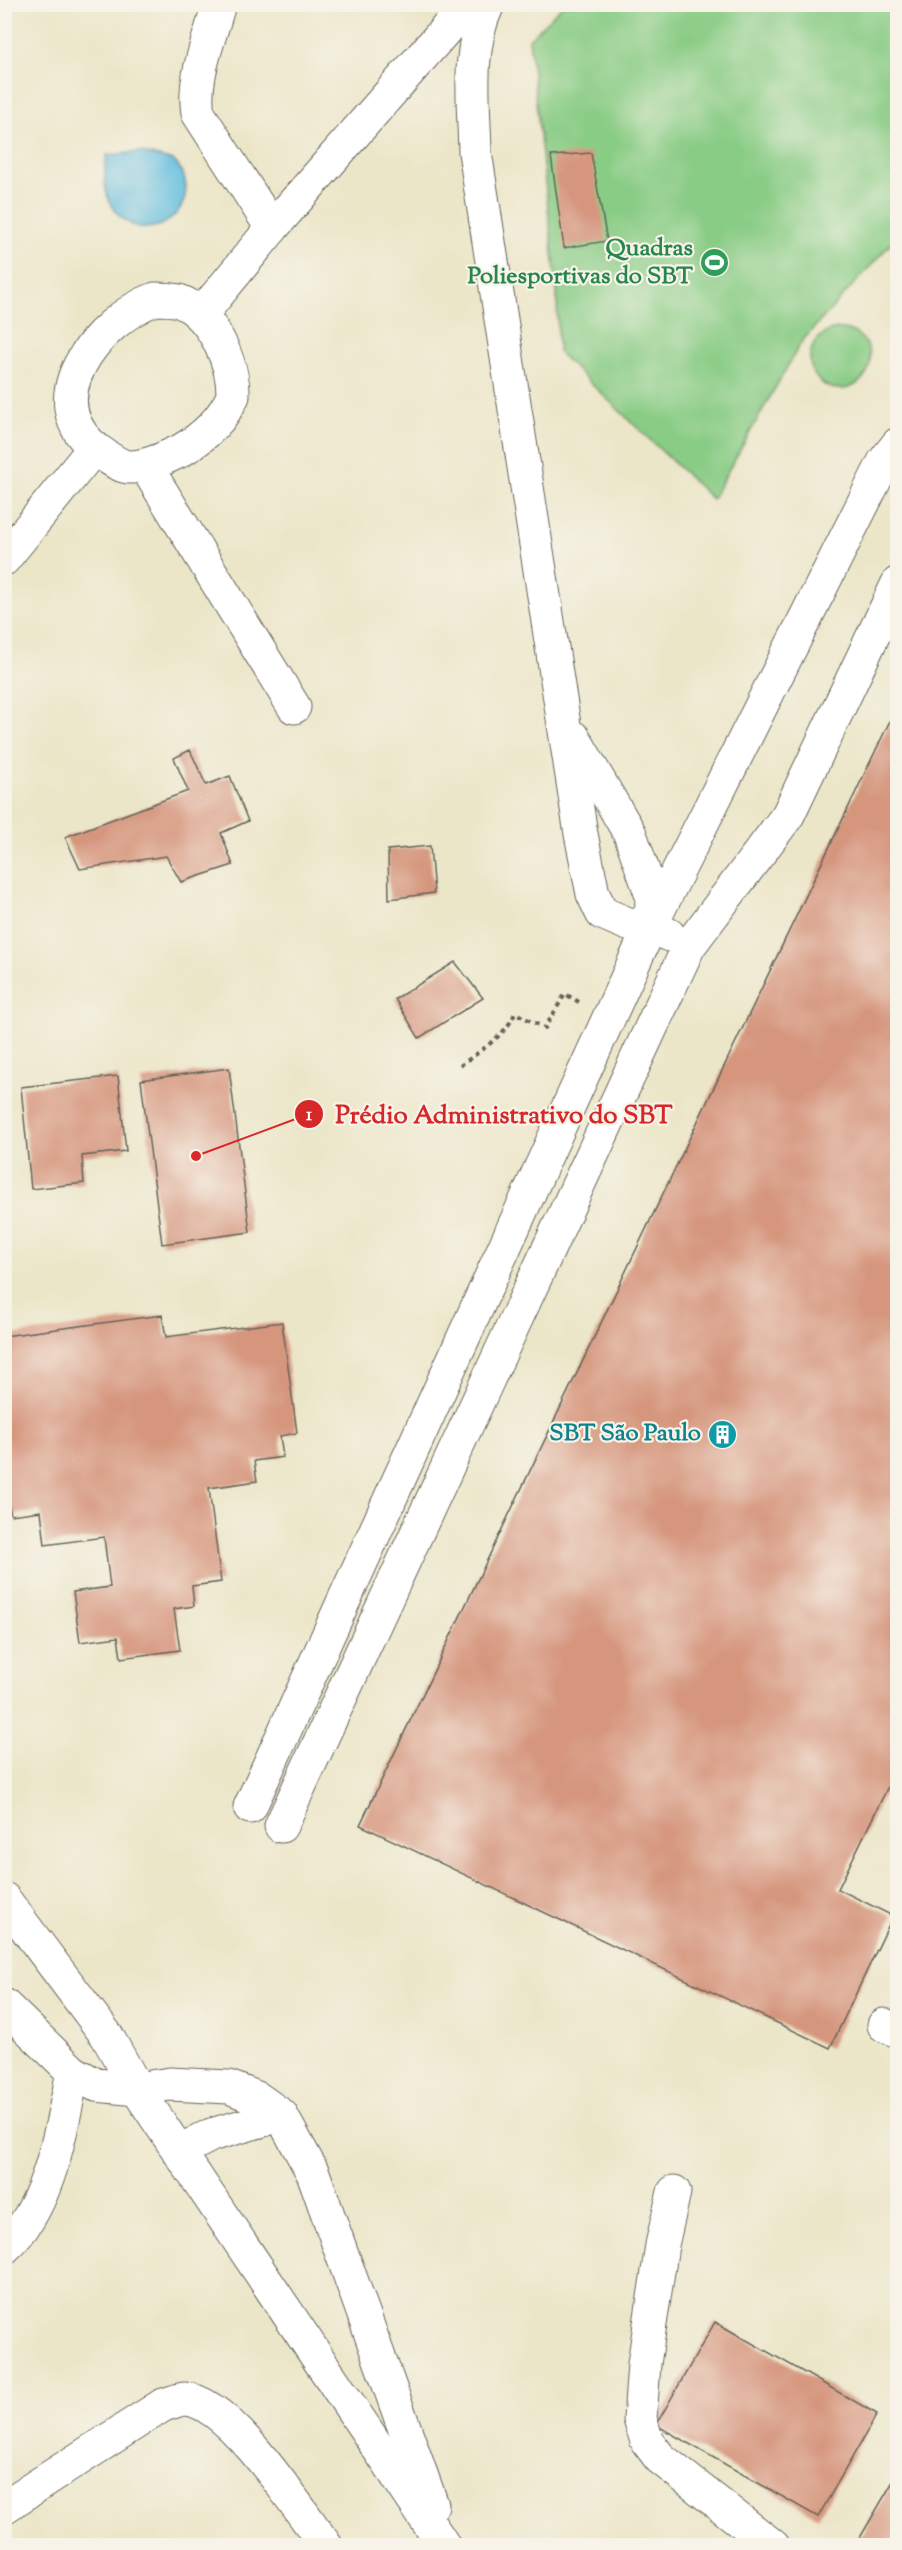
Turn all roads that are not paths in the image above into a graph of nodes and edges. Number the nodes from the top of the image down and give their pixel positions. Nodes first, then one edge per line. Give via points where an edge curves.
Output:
1 (219, 4) edge
2 (468, 4) edge
3 (488, 4) edge
4 (272, 228) junction
5 (200, 316) junction
6 (897, 444) edge
7 (94, 448) junction
8 (145, 465) junction
9 (4, 559) edge
10 (897, 583) edge
11 (294, 707) dead end
12 (565, 724) junction
13 (651, 925) junction
14 (689, 946) junction
15 (250, 1807) dead end
16 (281, 1826) dead end
17 (4, 1899) edge
18 (4, 2006) edge
19 (73, 2072) junction
20 (137, 2089) junction
21 (281, 2115) junction
22 (180, 2151) junction
23 (674, 2192) dead end
24 (4, 2248) edge
25 (4, 2507) edge
26 (326, 2546) edge
27 (445, 2546) edge
28 (773, 2546) edge

1 - 4 street via 198,83 198,113
2 - 4 street
3 - 12 street via 472,65 475,152
4 - 5 street
5 - 7 street via 180,302 155,299 127,312 102,333 74,375 72,400 73,417 81,435
5 - 8 street via 229,365 233,396 208,431 192,444
6 - 13 street via 884,462
7 - 8 street via 130,468
7 - 9 street
8 - 11 street
10 - 14 street via 788,815
12 - 13 street via 630,834 652,896
12 - 13 street via 593,894 602,913 628,924
13 - 14 street
13 - 15 street
14 - 16 street
17 - 20 street via 107,2036
18 - 19 street
19 - 20 street via 96,2085
19 - 24 street via 38,2201 29,2221
20 - 21 street via 170,2084 229,2087 257,2098
20 - 22 street
21 - 22 street via 211,2135
21 - 27 street via 313,2173
22 - 27 street
23 - 28 street via 644,2364 640,2418 647,2441 660,2458
25 - 26 street via 163,2406 185,2399 222,2416 251,2446

